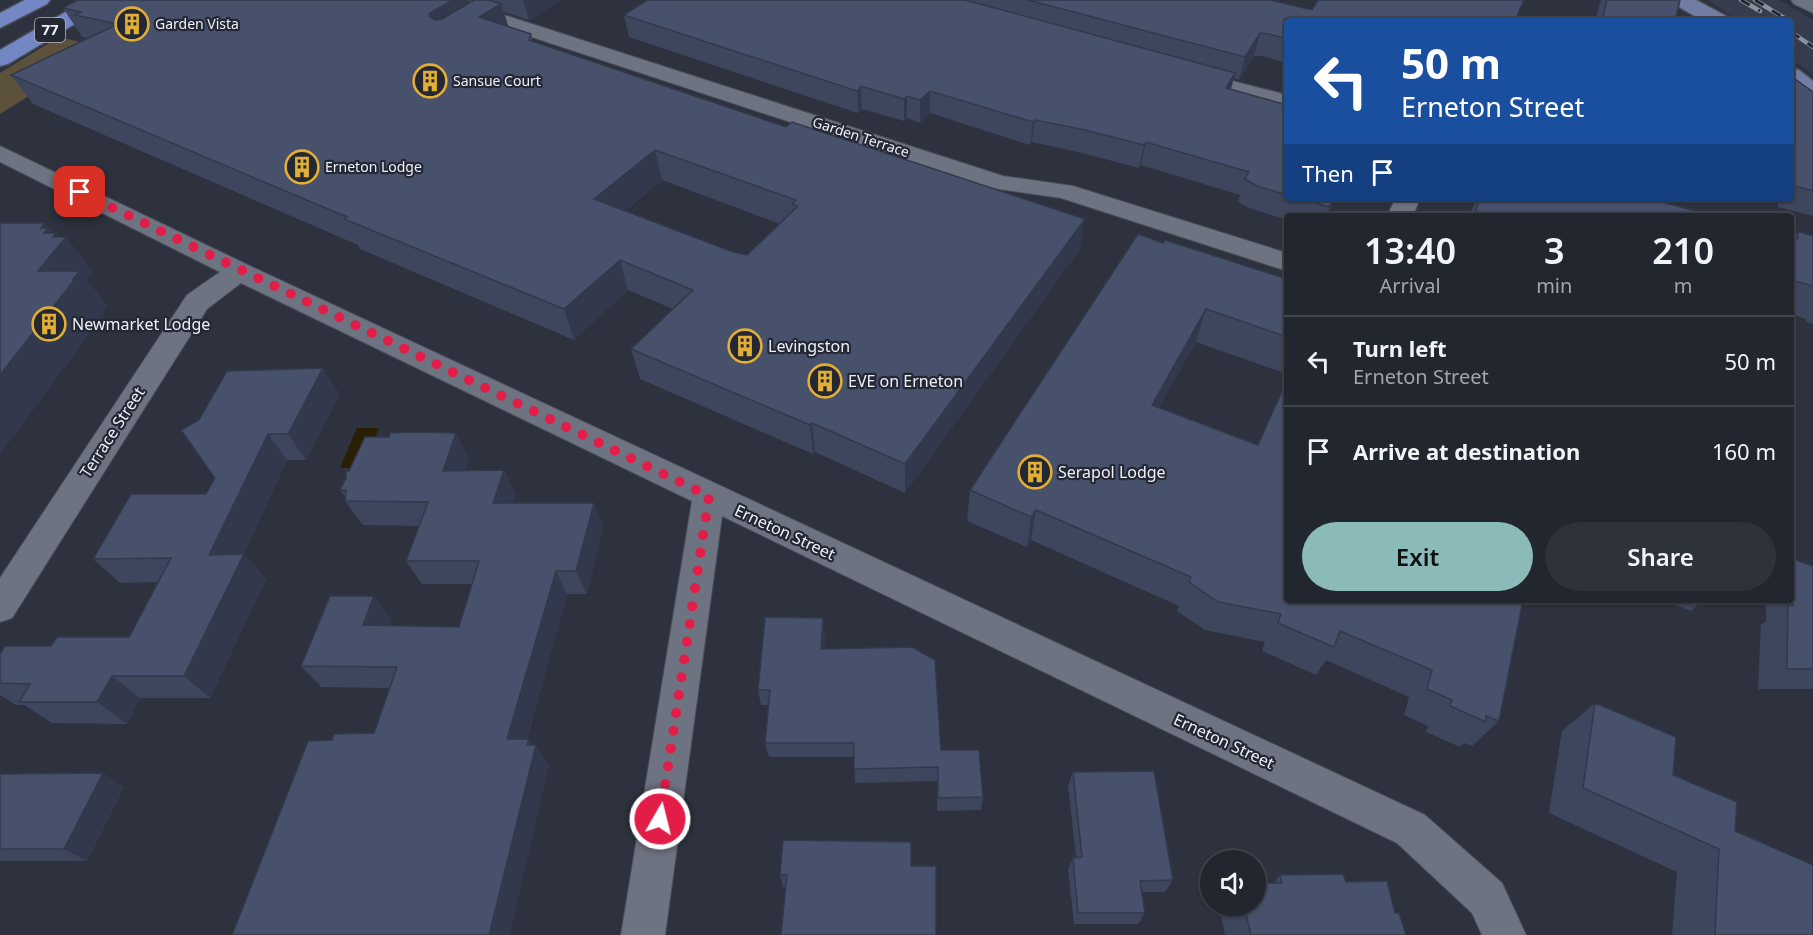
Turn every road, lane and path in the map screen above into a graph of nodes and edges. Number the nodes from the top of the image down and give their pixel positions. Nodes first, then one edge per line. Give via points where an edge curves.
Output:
1 (40, 0) edge
2 (101, 0) edge
3 (438, 0) edge
4 (1681, 0) edge
5 (1801, 0) edge
6 (1813, 7) edge
7 (1713, 18) edge
8 (0, 22) edge
9 (0, 59) edge
10 (1174, 71) edge
11 (1794, 77) edge
12 (1813, 92) edge
13 (1284, 101) edge
14 (0, 153) edge
15 (1284, 261) edge
16 (239, 271) junction
17 (709, 496) junction
18 (0, 607) edge
19 (643, 935) edge
20 (1504, 935) edge

1 - 8 main road, 77
2 - 9 main road, 77
3 - 15 street, Garden Terrace via 1000,183 1064,191
4 - 7 street
5 - 6 street
10 - 13 street
11 - 12 street
14 - 16 street, Erneton Street
16 - 17 street, Erneton Street
16 - 18 street, Terrace Street via 197,302 189,313
17 - 19 street
17 - 20 street, Erneton Street via 1411,829 1487,898

